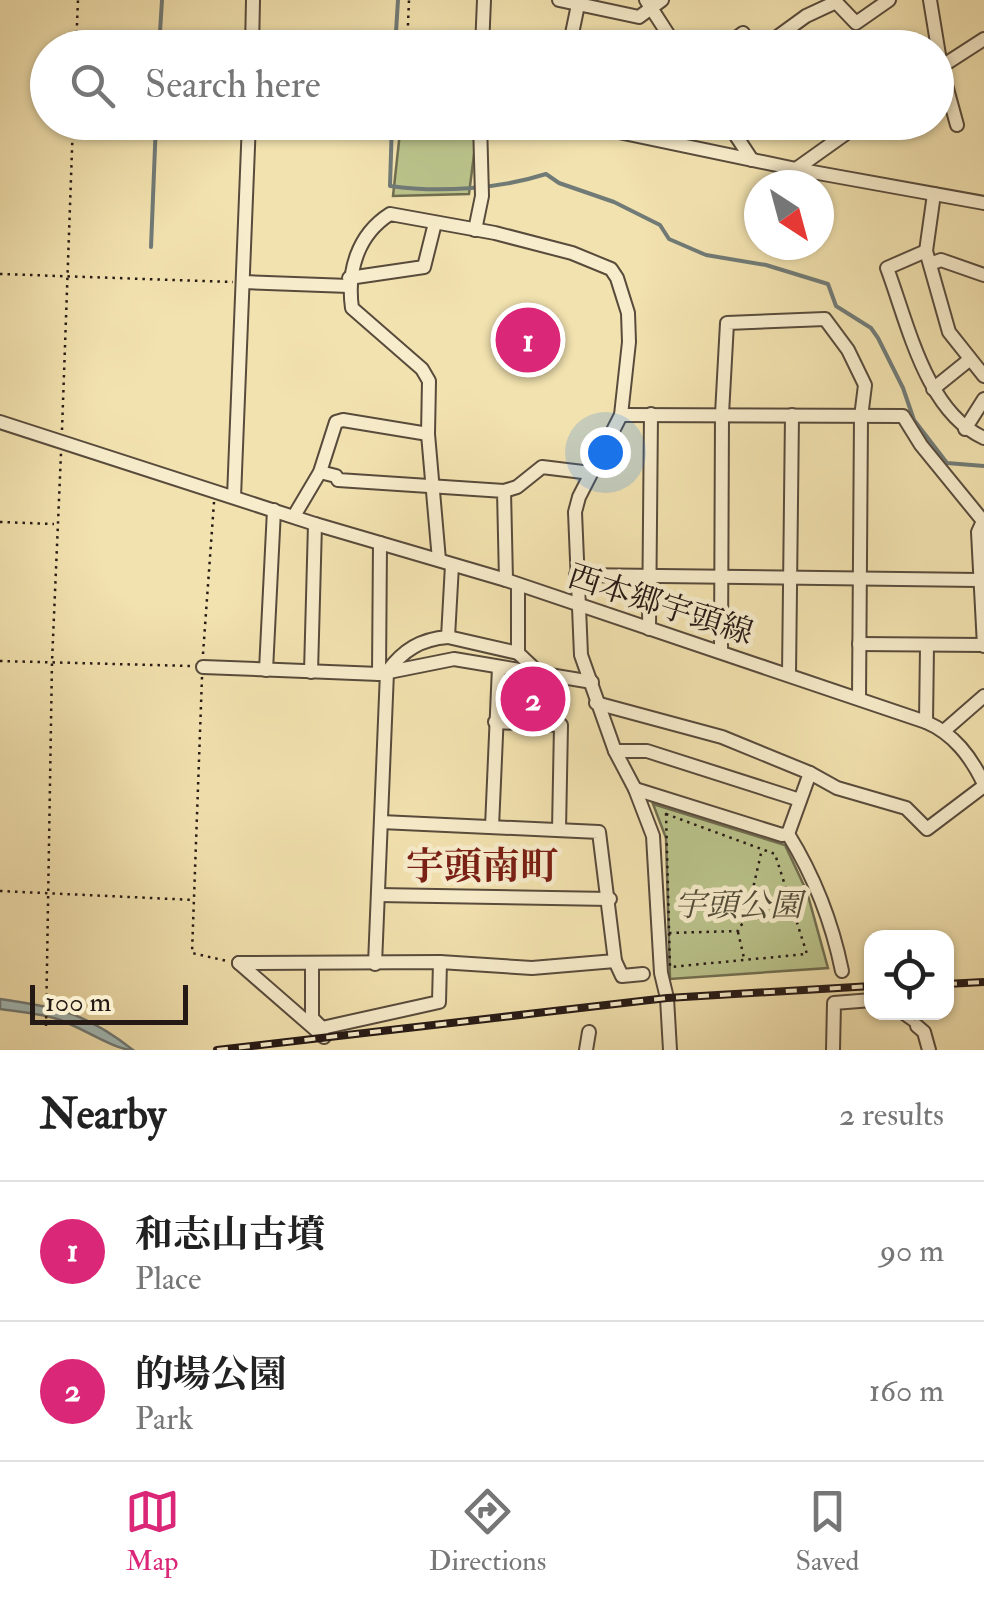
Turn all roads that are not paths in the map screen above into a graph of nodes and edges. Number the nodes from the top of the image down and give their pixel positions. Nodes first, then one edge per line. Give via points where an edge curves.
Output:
1 (254, 0) edge
2 (484, 0) edge
3 (560, 0) edge
4 (890, 0) edge
5 (930, 0) edge
6 (835, 1) edge
7 (579, 2) edge
8 (653, 3) edge
9 (253, 30) edge
10 (483, 30) edge
11 (573, 30) edge
12 (667, 30) edge
13 (787, 30) edge
14 (934, 30) edge
15 (984, 39) edge
16 (954, 59) edge
17 (954, 118) edge
18 (956, 125) dead end
19 (248, 140) edge
20 (480, 140) edge
21 (657, 140) edge
22 (739, 140) edge
23 (837, 140) edge
24 (752, 160) junction
25 (796, 169) junction
26 (934, 194) junction
27 (984, 203) edge
28 (435, 223) junction
29 (476, 230) junction
30 (928, 257) junction
31 (984, 275) edge
32 (243, 282) junction
33 (349, 282) junction
34 (969, 360) junction
35 (984, 376) edge
36 (933, 390) junction
37 (984, 398) edge
38 (651, 414) junction
39 (722, 414) junction
40 (621, 415) junction
41 (792, 415) junction
42 (862, 417) junction
43 (0, 422) edge
44 (965, 429) junction
45 (428, 434) junction
46 (984, 438) edge
47 (320, 472) junction
48 (591, 473) junction
49 (433, 488) junction
50 (504, 491) junction
51 (234, 496) junction
52 (274, 510) junction
53 (294, 516) junction
54 (984, 520) edge
55 (315, 524) junction
56 (380, 543) junction
57 (446, 562) junction
58 (576, 575) junction
59 (720, 577) junction
60 (650, 578) junction
61 (859, 578) junction
62 (791, 580) junction
63 (979, 580) junction
64 (512, 582) junction
65 (578, 607) junction
66 (649, 629) junction
67 (448, 637) junction
68 (859, 644) junction
69 (927, 646) junction
70 (984, 646) edge
71 (721, 652) junction
72 (518, 653) junction
73 (202, 667) road end
74 (499, 667) junction
75 (266, 670) junction
76 (311, 672) junction
77 (383, 673) junction
78 (540, 674) junction
79 (789, 676) junction
80 (592, 682) junction
81 (984, 696) edge
82 (859, 698) junction
83 (596, 703) junction
84 (495, 722) junction
85 (926, 722) junction
86 (945, 730) junction
87 (615, 751) junction
88 (810, 773) junction
89 (984, 785) edge
90 (635, 789) junction
91 (800, 800) junction
92 (380, 822) junction
93 (492, 827) junction
94 (560, 830) junction
95 (788, 834) junction
96 (378, 895) junction
97 (610, 899) junction
98 (616, 961) junction
99 (440, 962) junction
100 (312, 964) junction
101 (375, 964) junction
102 (842, 971) dead end
103 (643, 974) dead end
104 (864, 1001) edge
105 (908, 1020) edge
106 (917, 1026) joint
107 (589, 1032) dead end
108 (324, 1037) dead end
109 (586, 1050) edge
110 (670, 1050) edge
111 (833, 1050) edge
112 (929, 1050) edge

1 - 9 street
2 - 10 street
3 - 7 street
4 - 6 street via 856,24
5 - 14 street
6 - 13 street
7 - 8 street via 639,17
7 - 11 street
8 - 12 street
15 - 16 street
17 - 18 street
19 - 32 street
20 - 29 street
21 - 24 street
22 - 24 street
23 - 25 street
24 - 25 street
25 - 26 street
26 - 27 street
26 - 30 street
28 - 29 street
28 - 33 street via 424,267
28 - 33 street via 390,214 380,220 358,252
29 - 40 street via 612,269 628,313
30 - 31 street
30 - 34 street via 949,332
30 - 36 street via 886,268
32 - 33 street
32 - 51 street
33 - 45 street via 352,308 429,381
34 - 35 street
34 - 36 street
36 - 44 street
37 - 44 street
38 - 39 street
38 - 40 street
38 - 60 street
39 - 41 street
39 - 42 street via 727,323 824,319 865,384
39 - 59 street
40 - 48 street
41 - 42 street
41 - 62 street
42 - 54 street via 903,416
42 - 61 street
43 - 51 street
44 - 46 street
45 - 47 street via 336,422
45 - 49 street
47 - 49 street via 338,480
47 - 53 street
48 - 50 street via 542,467
48 - 58 street via 575,512
49 - 50 street
49 - 57 street
50 - 64 street
51 - 52 street
52 - 53 street, 西本郷宇頭線
52 - 75 street
53 - 55 street, 西本郷宇頭線
54 - 63 street
55 - 56 street, 西本郷宇頭線
55 - 76 street
56 - 57 street, 西本郷宇頭線
56 - 77 street
57 - 64 street, 西本郷宇頭線
57 - 67 street
58 - 60 street
58 - 65 street
59 - 60 street
59 - 62 street
59 - 71 street
60 - 66 street
61 - 62 street
61 - 63 street
61 - 68 street
62 - 79 street
63 - 70 street
64 - 65 street, 西本郷宇頭線
64 - 72 street
65 - 66 street, 西本郷宇頭線
65 - 80 street via 581,655
66 - 71 street, 西本郷宇頭線
67 - 72 street
67 - 77 street via 422,640
68 - 69 street
68 - 82 street
69 - 70 street
69 - 85 street
71 - 79 street, 西本郷宇頭線
72 - 78 street
73 - 75 street
74 - 77 street via 454,659
74 - 78 street
74 - 84 street
75 - 76 street
76 - 77 street
77 - 92 street
78 - 80 street
79 - 82 street, 西本郷宇頭線
80 - 83 street
81 - 86 street
82 - 85 street, 西本郷宇頭線
83 - 87 street
83 - 88 street via 722,737
84 - 93 street
84 - 94 street via 562,724
85 - 86 street, 西本郷宇頭線
86 - 89 street, 西本郷宇頭線
87 - 90 street
87 - 91 street via 647,752
88 - 89 street via 836,788 906,808 927,829
88 - 91 street
90 - 95 street
90 - 110 street via 653,836
91 - 95 street
92 - 93 street
92 - 96 street
93 - 94 street
94 - 97 street via 600,832
95 - 102 street via 834,935
96 - 97 street
96 - 101 street
97 - 98 street
98 - 99 street via 532,968
98 - 103 street via 622,976
99 - 100 street via 439,1002 322,1028 312,1018
99 - 101 street
100 - 101 street
100 - 108 street via 240,964
104 - 111 street via 834,1004
105 - 106 lane
106 - 112 street
107 - 109 street

